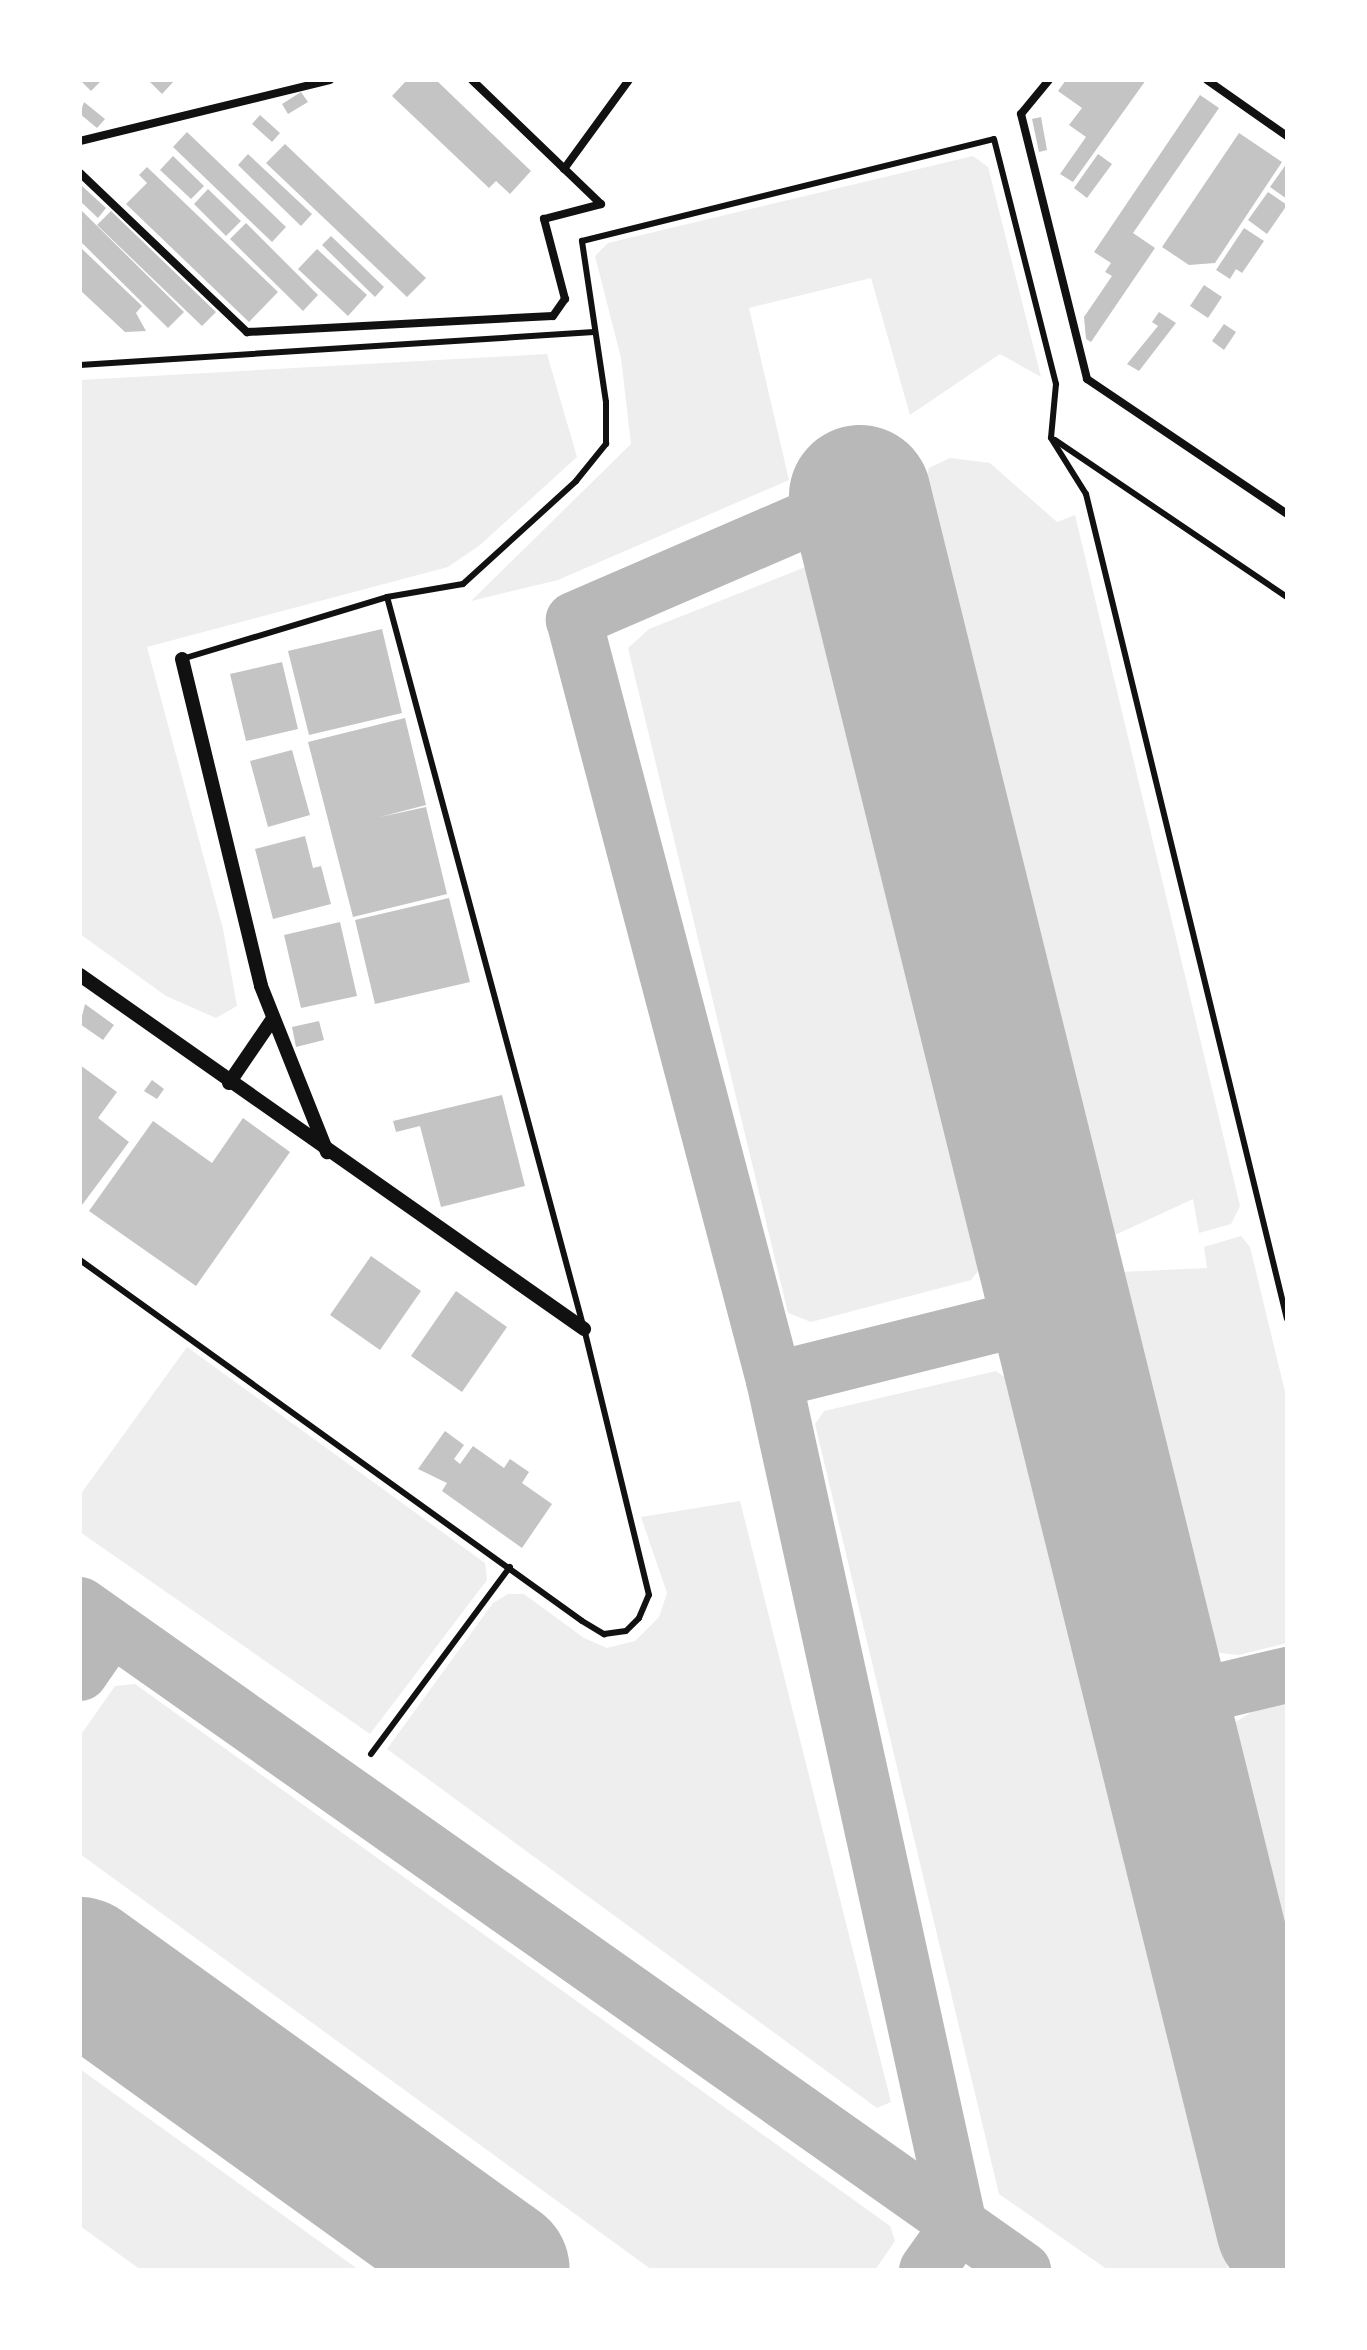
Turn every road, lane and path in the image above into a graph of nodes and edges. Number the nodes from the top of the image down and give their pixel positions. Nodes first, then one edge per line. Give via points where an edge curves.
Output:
1 (330, 80) edge
2 (472, 80) edge
3 (629, 80) edge
4 (1049, 80) edge
5 (1207, 80) edge
6 (1287, 136) edge
7 (80, 141) edge
8 (564, 169) junction
9 (80, 173) edge
10 (594, 332) junction
11 (80, 365) edge
12 (1051, 438) junction
13 (1286, 510) edge
14 (387, 597) junction
15 (1287, 597) edge
16 (182, 659) joint
17 (80, 975) edge
18 (272, 1020) junction
19 (229, 1083) junction
20 (327, 1152) junction
21 (80, 1260) edge
22 (1287, 1319) edge
23 (584, 1329) junction
24 (510, 1567) junction
25 (371, 1754) dead end

1 - 7 street
2 - 8 street
3 - 8 street
4 - 13 street via 1021,114 1087,379
5 - 6 street
8 - 9 street via 601,204 544,219 565,299 553,316 247,332
10 - 11 lane
10 - 12 lane via 582,241 994,139 1056,384
10 - 14 lane via 606,402 606,444 576,481 463,584
12 - 15 lane
12 - 22 lane via 1086,494
14 - 16 lane
14 - 23 lane
16 - 18 street
17 - 19 street
18 - 19 street
18 - 20 street
19 - 20 street
20 - 23 street
21 - 24 lane
23 - 24 lane via 649,1595 626,1631 604,1634
24 - 25 lane

